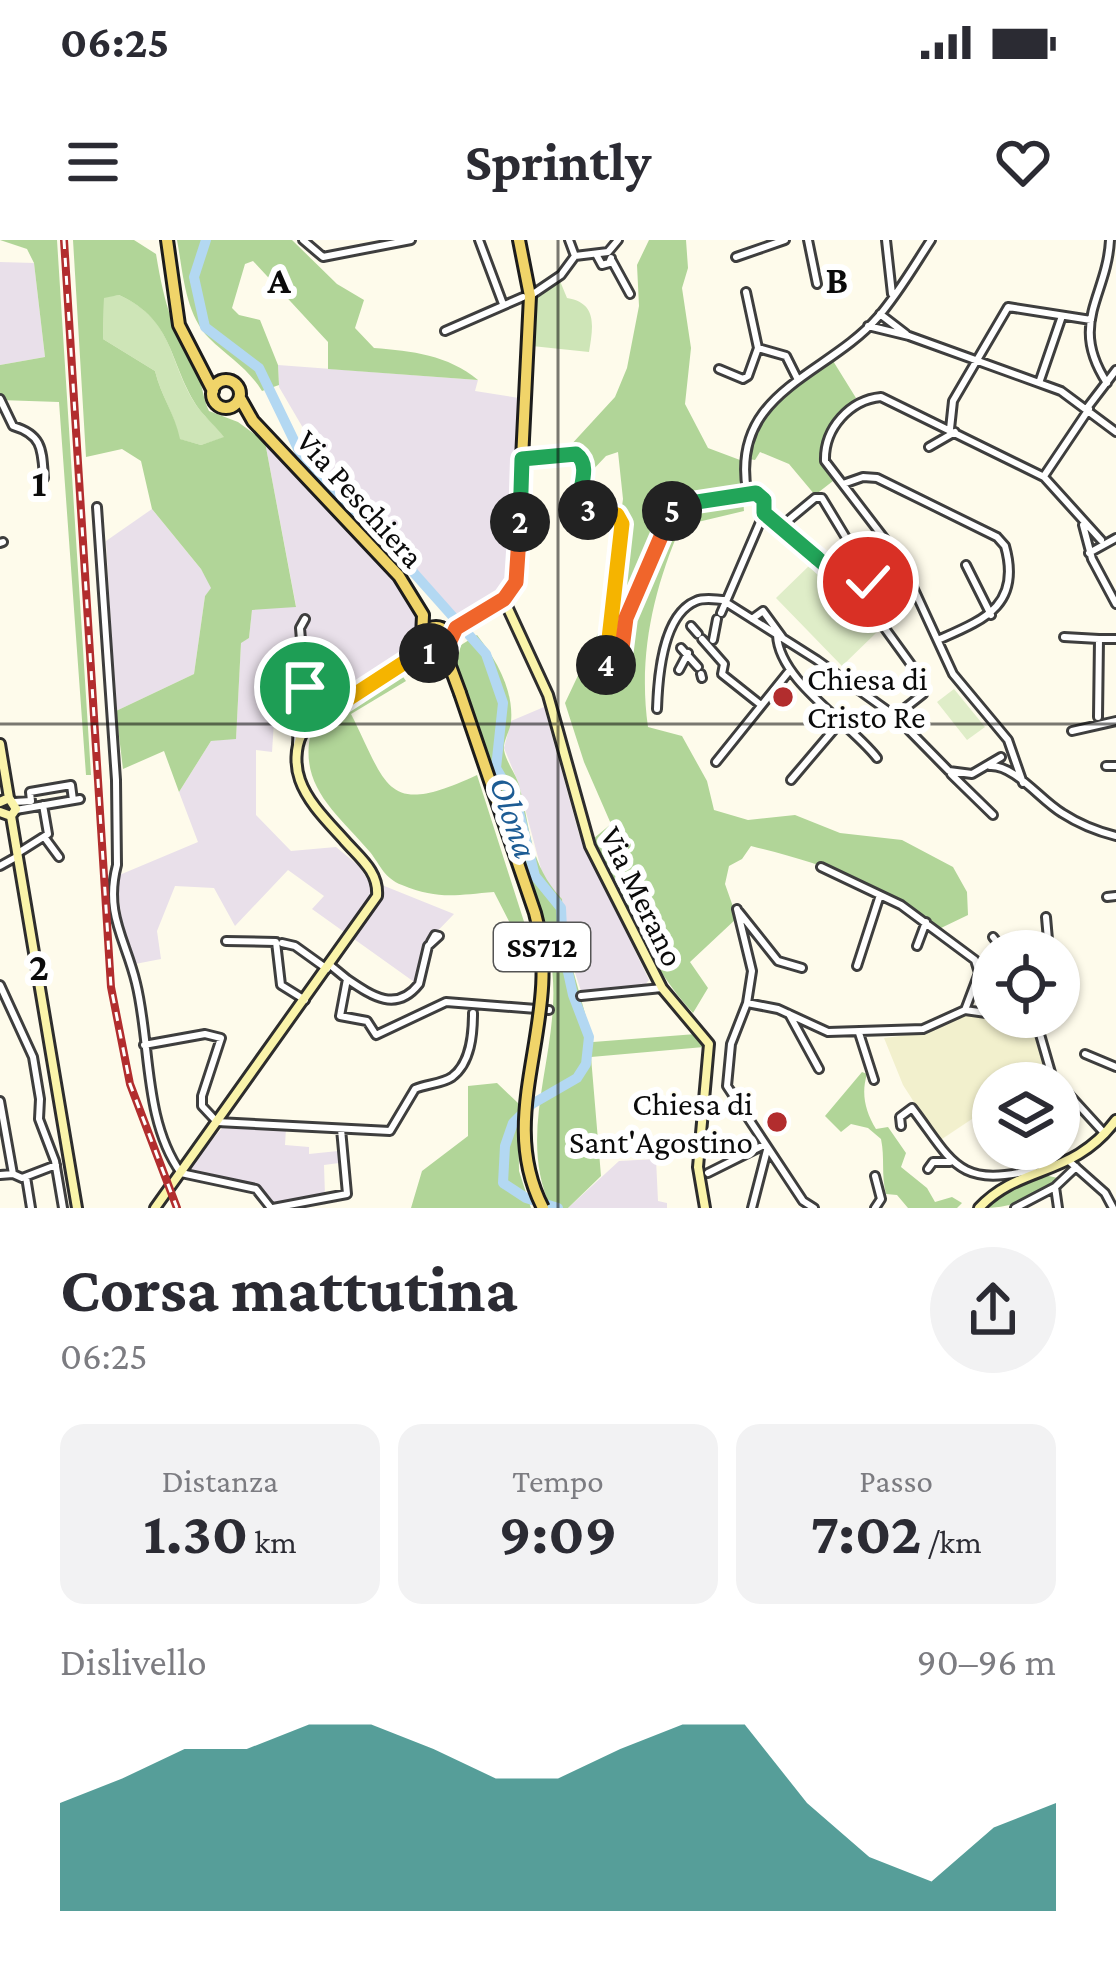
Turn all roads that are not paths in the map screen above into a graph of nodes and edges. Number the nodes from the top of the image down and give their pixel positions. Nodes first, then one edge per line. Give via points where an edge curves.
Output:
1 (167, 240) edge
2 (303, 240) edge
3 (410, 240) edge
4 (479, 240) edge
5 (519, 240) edge
6 (569, 240) edge
7 (618, 240) edge
8 (785, 240) edge
9 (808, 240) edge
10 (886, 240) edge
11 (931, 240) edge
12 (1110, 240) edge
13 (772, 242) edge
14 (575, 256) junction
15 (610, 256) junction
16 (736, 257) dead end
17 (818, 284) dead end
18 (746, 292) dead end
19 (630, 294) dead end
20 (526, 296) junction
21 (892, 298) junction
22 (503, 304) junction
23 (880, 314) junction
24 (1062, 316) junction
25 (1091, 320) junction
26 (868, 326) junction
27 (445, 331) dead end
28 (909, 336) junction
29 (758, 348) junction
30 (974, 361) junction
31 (719, 369) dead end
32 (1116, 370) edge
33 (204, 371) junction
34 (797, 378) junction
35 (223, 380) junction
36 (1108, 382) junction
37 (1039, 383) junction
38 (212, 391) junction
39 (240, 398) junction
40 (1, 406) edge
41 (224, 407) junction
42 (951, 409) junction
43 (1088, 409) junction
44 (253, 421) junction
45 (956, 432) junction
46 (1116, 432) edge
47 (929, 447) dead end
48 (522, 459) junction
49 (1044, 477) junction
50 (44, 478) dead end
51 (843, 484) junction
52 (747, 492) junction
53 (97, 507) dead end
54 (764, 513) junction
55 (779, 528) junction
56 (1114, 539) edge
57 (1092, 543) junction
58 (851, 546) dead end
59 (966, 565) dead end
60 (865, 566) dead end
61 (903, 589) dead end
62 (504, 599) junction
63 (726, 602) junction
64 (1116, 604) edge
65 (870, 605) junction
66 (423, 615) junction
67 (991, 615) junction
68 (305, 619) dead end
69 (684, 620) junction
70 (451, 632) junction
71 (780, 637) junction
72 (1064, 637) dead end
73 (1100, 639) junction
74 (1116, 639) edge
75 (706, 640) junction
76 (938, 640) junction
77 (426, 647) junction
78 (678, 647) junction
79 (450, 666) junction
80 (679, 670) dead end
81 (790, 670) junction
82 (701, 673) dead end
83 (761, 705) junction
84 (657, 710) dead end
85 (298, 712) junction
86 (895, 716) junction
87 (1098, 717) dead end
88 (842, 720) junction
89 (1116, 721) edge
90 (311, 723) junction
91 (1072, 731) dead end
92 (0, 744) edge
93 (297, 751) junction
94 (877, 758) dead end
95 (1006, 761) junction
96 (716, 762) dead end
97 (1106, 766) dead end
98 (1116, 766) edge
99 (949, 771) junction
100 (791, 780) dead end
101 (32, 804) junction
102 (43, 805) junction
103 (10, 806) edge
104 (0, 812) edge
105 (993, 815) dead end
106 (1116, 836) edge
107 (45, 838) junction
108 (18, 855) junction
109 (59, 857) dead end
110 (0, 866) edge
111 (821, 867) dead end
112 (880, 895) junction
113 (1046, 917) dead end
114 (926, 922) junction
115 (1047, 930) edge
116 (226, 941) dead end
117 (431, 942) dead end
118 (282, 943) dead end
119 (917, 946) dead end
120 (857, 965) dead end
121 (328, 967) junction
122 (802, 968) dead end
123 (347, 979) junction
124 (0, 985) edge
125 (662, 988) junction
126 (581, 996) dead end
127 (304, 1000) junction
128 (747, 1003) junction
129 (549, 1010) dead end
130 (965, 1010) junction
131 (972, 1011) edge
132 (473, 1013) dead end
133 (789, 1014) junction
134 (859, 1032) junction
135 (1041, 1038) edge
136 (144, 1045) junction
137 (1085, 1054) dead end
138 (1116, 1067) edge
139 (819, 1069) dead end
140 (874, 1080) dead end
141 (0, 1102) edge
142 (1090, 1117) junction
143 (217, 1122) junction
144 (1115, 1122) edge
145 (901, 1126) dead end
146 (341, 1130) junction
147 (1105, 1134) junction
148 (766, 1148) junction
149 (1080, 1158) edge
150 (950, 1162) junction
151 (56, 1166) junction
152 (928, 1168) dead end
153 (1044, 1170) edge
154 (1068, 1170) edge
155 (1080, 1170) edge
156 (708, 1172) dead end
157 (1034, 1172) junction
158 (181, 1173) junction
159 (13, 1174) junction
160 (0, 1175) edge
161 (875, 1176) dead end
162 (26, 1177) junction
163 (1055, 1187) junction
164 (31, 1208) edge
165 (63, 1208) edge
166 (77, 1208) edge
167 (155, 1208) edge
168 (272, 1208) edge
169 (543, 1208) edge
170 (705, 1208) edge
171 (752, 1208) edge
172 (814, 1208) edge
173 (874, 1208) edge
174 (979, 1208) edge
175 (1015, 1208) edge
176 (1058, 1208) edge
177 (1113, 1208) edge

1 - 33 main road, Via Peschiera via 178,325
2 - 3 street via 323,256
4 - 22 street
5 - 20 main road
6 - 14 street
7 - 15 street
8 - 13 street
9 - 17 street
10 - 21 street
11 - 21 street
12 - 25 street
13 - 16 street
14 - 15 street
14 - 20 street
15 - 19 street
18 - 29 street
20 - 22 street
20 - 48 main road
21 - 23 street
22 - 27 street
23 - 26 street
23 - 28 street
24 - 25 street
24 - 30 street via 1008,307
24 - 37 street
25 - 36 street via 1093,360
26 - 28 street
26 - 34 street
28 - 30 street
29 - 31 street via 743,379
29 - 34 street via 786,356
30 - 37 street
30 - 42 street
32 - 36 street
33 - 35 main road, Via Peschiera
33 - 38 main road, Via Peschiera
34 - 52 street via 757,422 745,462
35 - 38 main road
35 - 39 main road, Via Peschiera via 238,386
36 - 43 street
37 - 43 street
38 - 41 main road, Via Peschiera
39 - 41 main road
39 - 44 main road, Via Peschiera
40 - 50 street via 42,444
41 - 44 main road, Via Peschiera
42 - 45 street
42 - 45 street
43 - 46 street
43 - 49 street
44 - 66 main road, Via Peschiera via 376,549
45 - 47 street
45 - 49 street
45 - 51 street via 881,397 860,400 825,448
48 - 52 street via 576,454 585,463 580,505 620,519 609,669 620,664 626,618 671,512
48 - 62 main road via 516,582
49 - 57 street
51 - 67 street via 877,478 1001,542 1006,584
51 - 76 street via 908,571
52 - 54 street via 764,500
53 - 136 street via 116,780 116,934 136,984
54 - 55 street
54 - 63 street
55 - 58 street via 822,498
55 - 65 street
56 - 57 street
57 - 64 street
59 - 67 street
60 - 65 street
61 - 65 street
62 - 70 main road
62 - 125 street, Via Merano via 548,695 590,846
63 - 69 street via 696,601
63 - 71 street
63 - 75 street
65 - 86 street via 924,690
66 - 70 main road, Via Peschiera
66 - 77 main road, Via Peschiera
67 - 76 street
68 - 85 street
69 - 75 street
69 - 78 street
70 - 77 main road via 431,628
70 - 77 main road via 441,654
70 - 79 main road, SS712
71 - 81 street
71 - 86 street
72 - 73 street
73 - 74 street
73 - 87 street
75 - 83 street via 724,664 722,674
76 - 95 street via 953,674 1004,734
77 - 79 main road
77 - 90 street
78 - 80 street
78 - 82 street
78 - 84 street via 658,680
79 - 169 main road, SS712, bridge via 539,928 544,999 523,1144
81 - 83 street
81 - 88 street
83 - 96 street
85 - 90 street
85 - 93 street
86 - 99 street
88 - 94 street
88 - 100 street
89 - 91 street
90 - 93 street
92 - 103 street
93 - 121 street via 301,784 377,881 374,905
95 - 99 street via 964,775
95 - 106 street via 1063,814
97 - 98 street
99 - 105 street
101 - 102 street
101 - 102 street via 30,792 74,785 76,800
101 - 103 street
102 - 107 street
103 - 104 street
103 - 108 street
107 - 108 street
107 - 109 street
108 - 110 street
108 - 166 street
111 - 112 street
112 - 114 street
112 - 120 street
113 - 115 street
114 - 119 street
114 - 130 street via 979,966
116 - 127 street via 276,942 281,985
117 - 123 street via 419,984 399,1000 377,999
118 - 121 street
121 - 123 street
121 - 127 street
122 - 128 street via 778,961 737,909 752,970
123 - 129 street via 340,1016 367,1021 376,1035 446,1002
124 - 151 street via 33,1057 39,1119
125 - 126 street
125 - 170 street, Via Merano via 709,1044 698,1167
127 - 143 street
128 - 133 street
128 - 148 street via 731,1044 728,1086
130 - 131 street
130 - 134 street via 923,1029
132 - 146 street via 471,1045 451,1078 415,1089 391,1131
133 - 134 street via 829,1032
133 - 139 street
134 - 140 street
135 - 142 street via 1052,1076
136 - 143 street via 221,1038 202,1096
136 - 158 street via 161,1129
137 - 138 street
141 - 159 street
142 - 144 street
142 - 147 street
143 - 146 street
143 - 158 street
144 - 147 street
145 - 150 street via 912,1108
146 - 168 street via 347,1193
147 - 149 street
148 - 156 street
148 - 171 street
148 - 172 street
150 - 152 street
150 - 157 street via 994,1178
151 - 162 street
151 - 165 street
153 - 157 street
154 - 163 street
155 - 177 street
157 - 174 street
158 - 167 street
158 - 168 street via 256,1189
159 - 160 street
159 - 162 street
161 - 173 street via 881,1199
162 - 164 street
163 - 175 street
163 - 176 street

